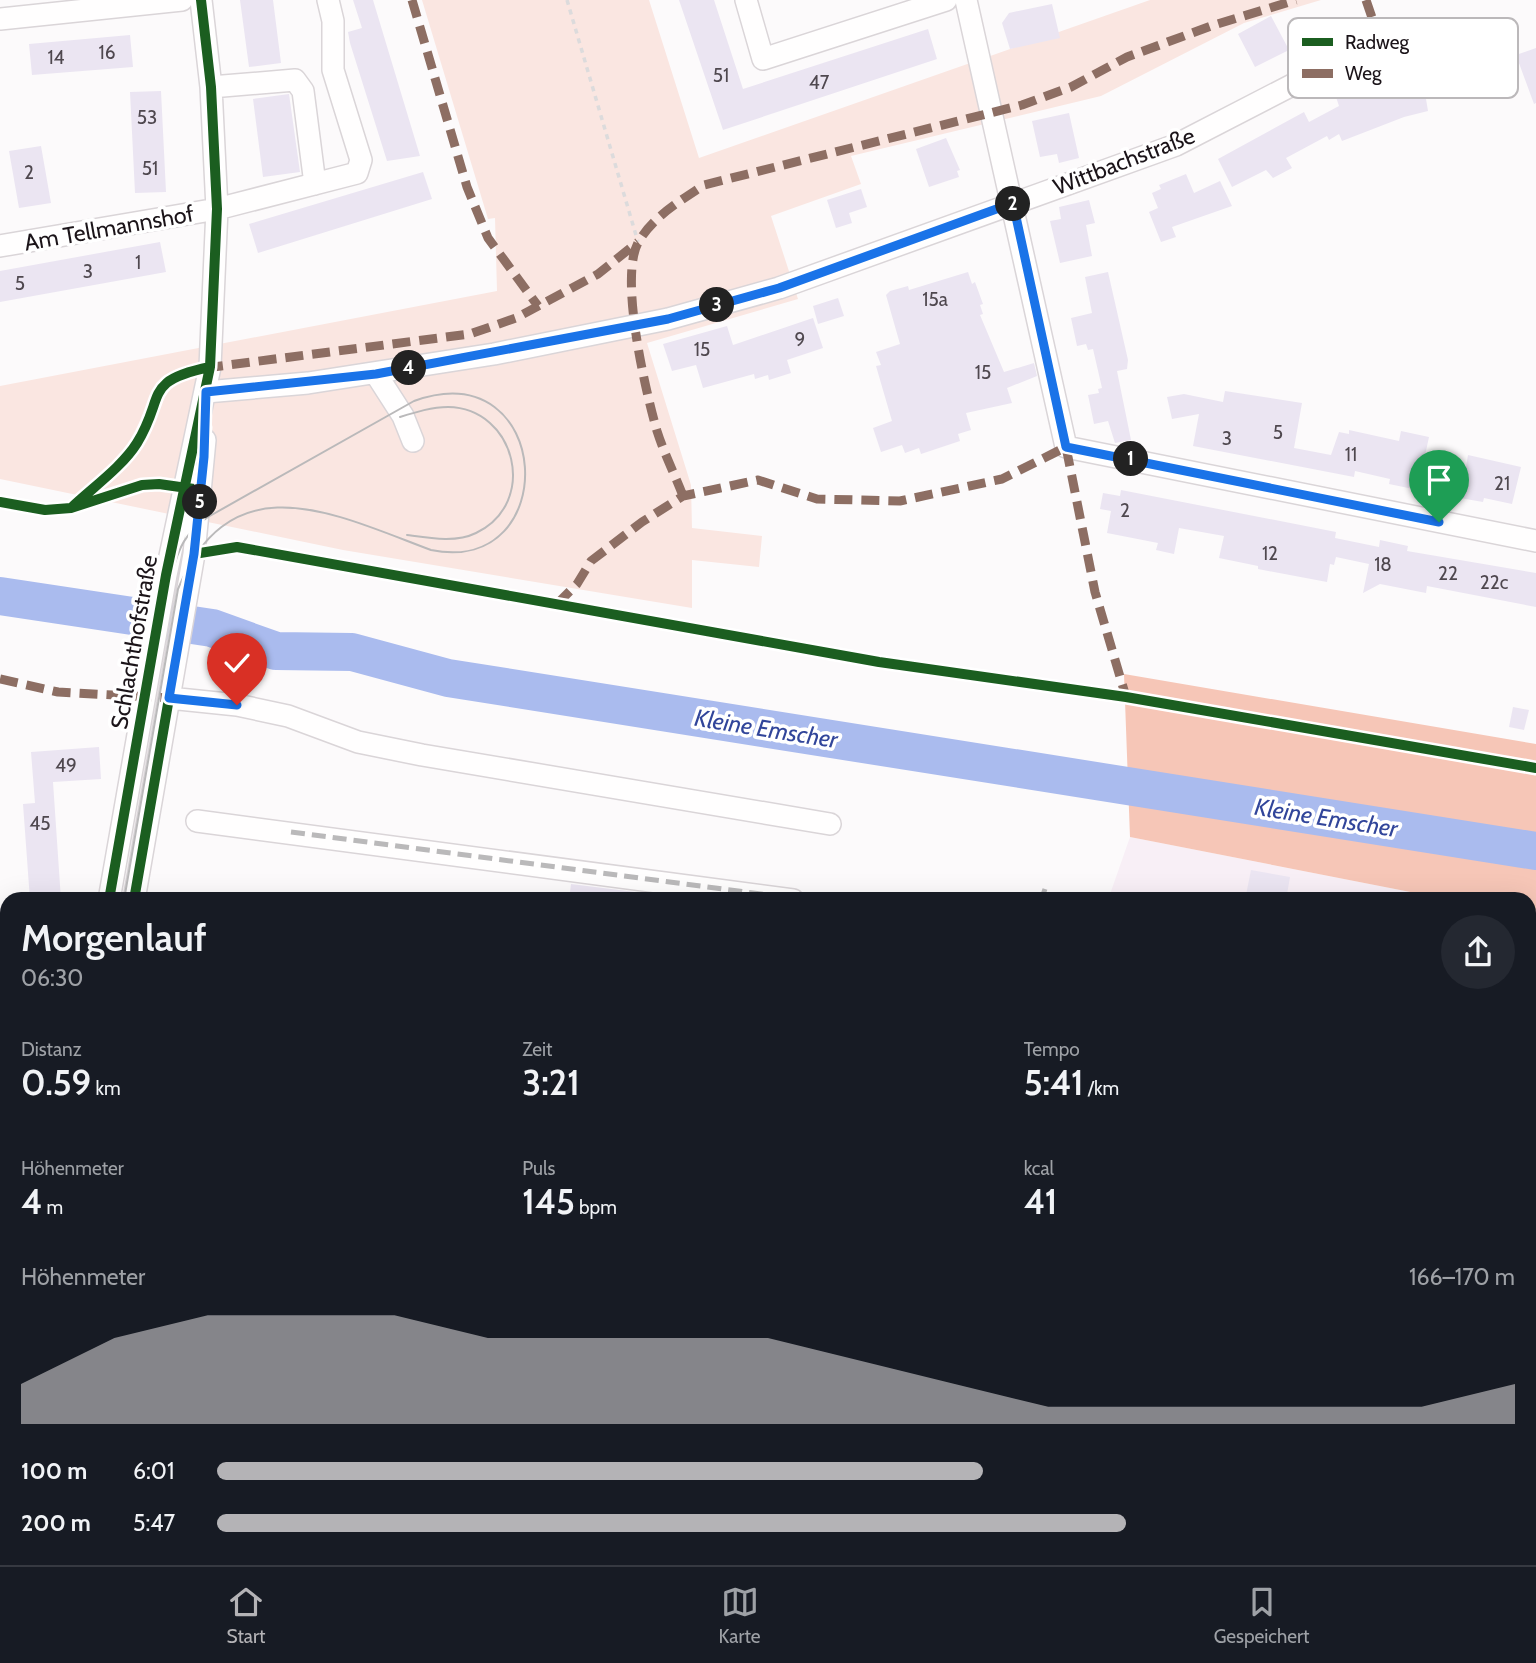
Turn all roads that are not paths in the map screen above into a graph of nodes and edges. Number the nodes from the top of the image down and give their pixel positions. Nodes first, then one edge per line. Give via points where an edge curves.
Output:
1 (182, 0) edge
2 (201, 0) edge
3 (328, 0) edge
4 (746, 0) edge
5 (946, 0) edge
6 (966, 0) edge
7 (0, 19) edge
8 (211, 87) junction
9 (1288, 87) edge
10 (315, 184) junction
11 (1013, 203) junction
12 (217, 209) junction
13 (0, 246) edge
14 (376, 374) junction
15 (206, 392) junction
16 (413, 441) dead end
17 (1536, 541) edge
18 (169, 698) junction
19 (197, 821) dead end
20 (830, 824) dead end
21 (110, 892) edge
22 (135, 892) edge
23 (733, 892) edge

1 - 7 street
2 - 8 street, Schlachthofstraße
3 - 10 street, Am Tellmannshof via 333,70 361,160 356,173
4 - 5 street via 763,60
6 - 11 street
8 - 10 street via 295,80 303,91
8 - 12 street, Schlachthofstraße
9 - 11 street, Wittbachstraße via 1176,145
10 - 12 street, Am Tellmannshof
11 - 14 street, Wittbachstraße via 779,288 668,319
11 - 17 street via 1066,447
12 - 13 street, Am Tellmannshof
12 - 15 street, Schlachthofstraße
14 - 15 street, Wittbachstraße
14 - 16 street
15 - 18 street, Schlachthofstraße via 204,457 190,577
15 - 21 street, Schlachthofstraße via 166,575
18 - 20 street via 288,716 358,741 422,755
18 - 22 street, Schlachthofstraße
19 - 23 street

